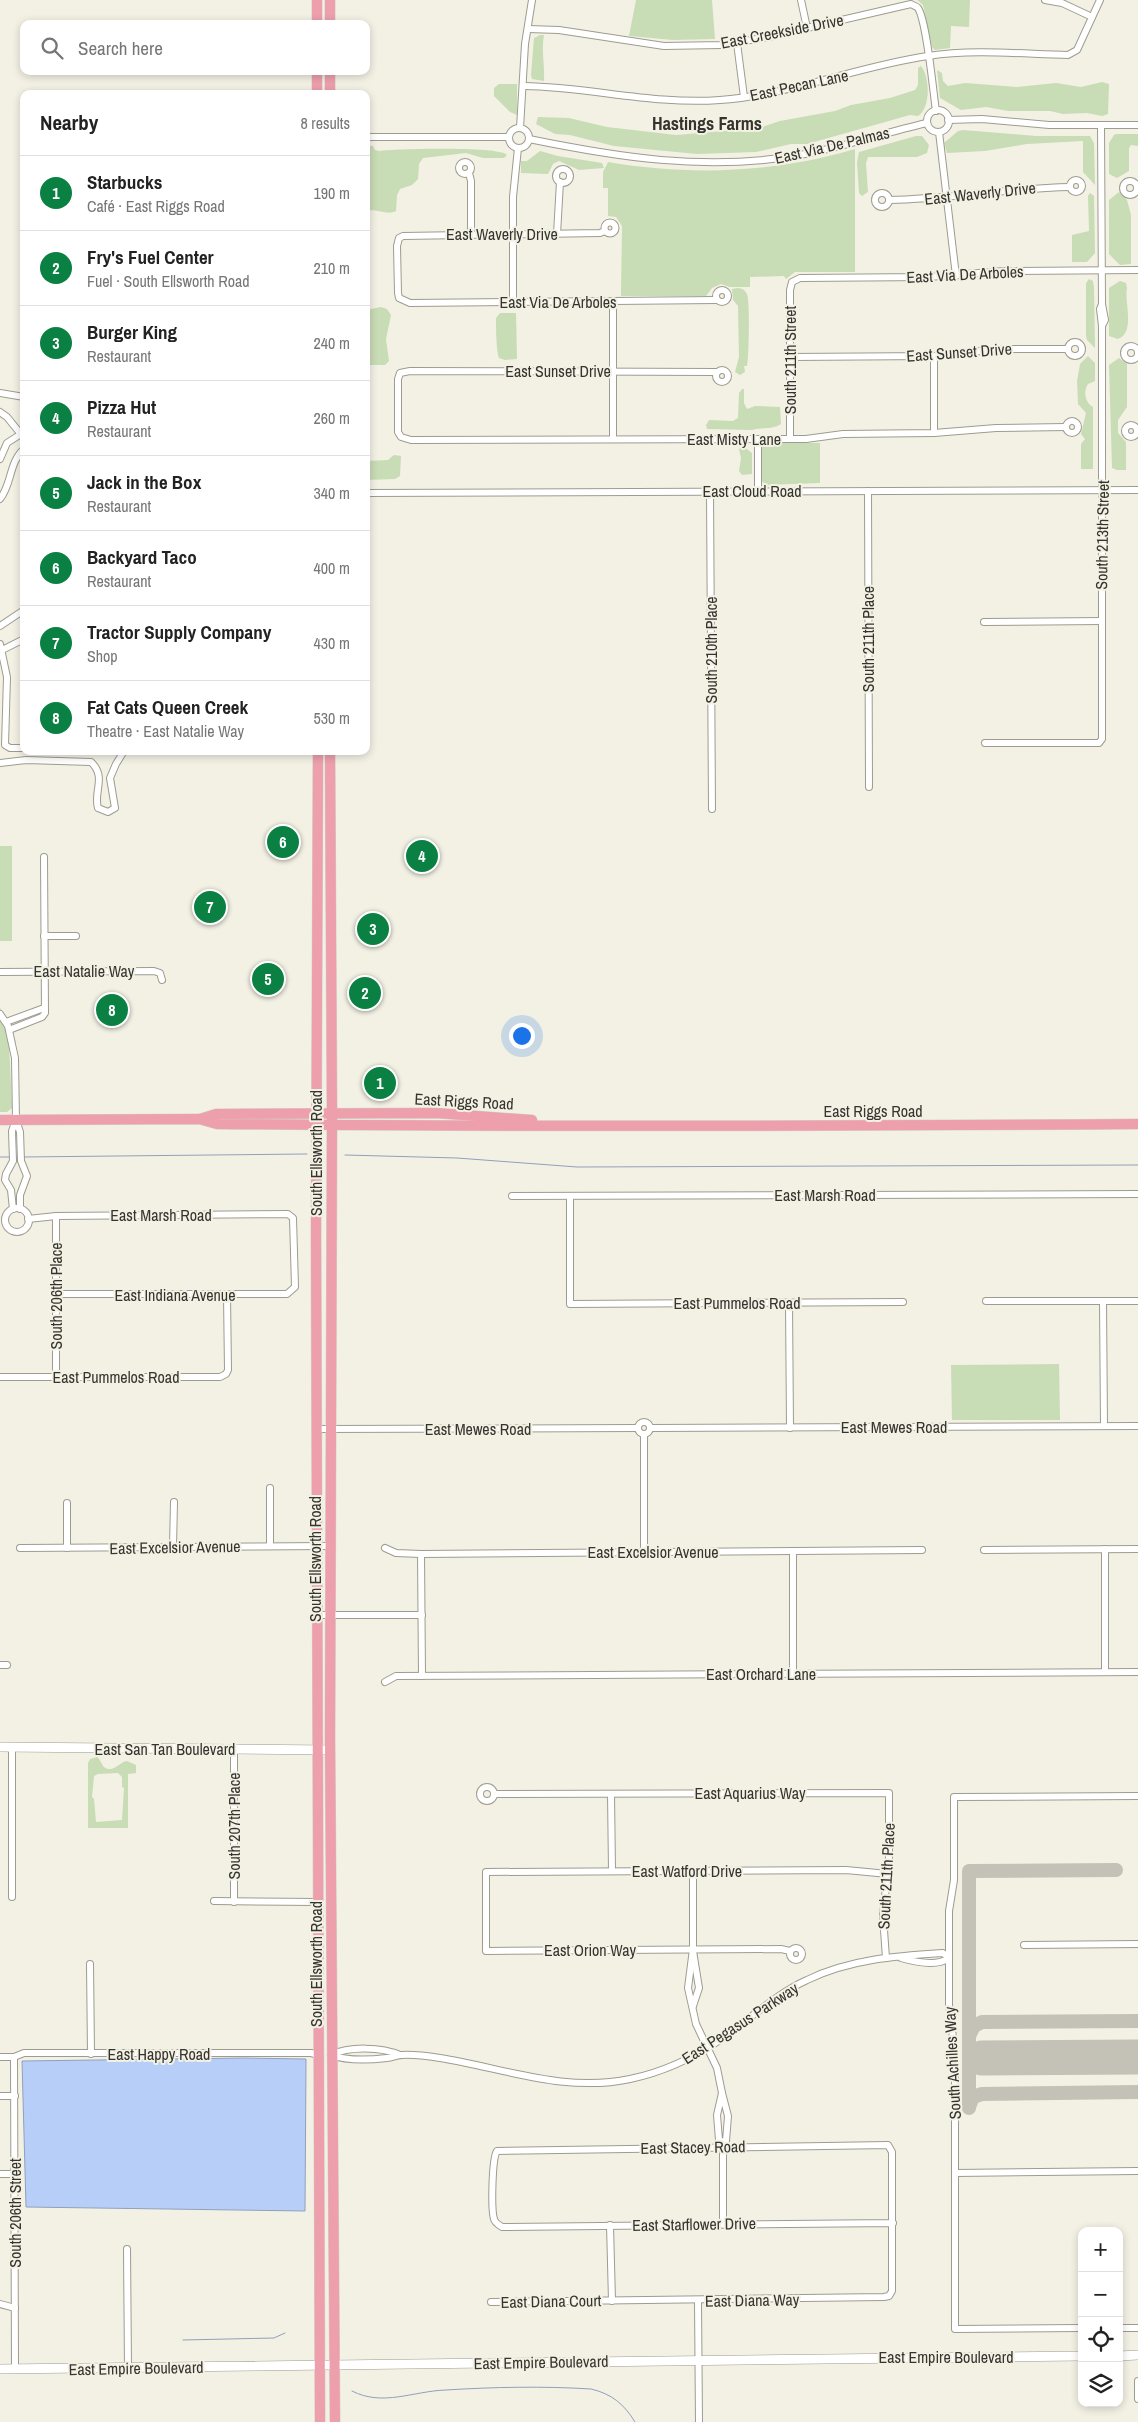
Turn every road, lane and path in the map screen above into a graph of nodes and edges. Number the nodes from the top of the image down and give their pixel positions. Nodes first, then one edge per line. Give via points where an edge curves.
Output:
1 (317, 0) edge
2 (330, 0) edge
3 (532, 0) edge
4 (801, 0) edge
5 (1045, 0) edge
6 (1100, 0) edge
7 (1092, 17) junction
8 (317, 20) edge
9 (330, 20) edge
10 (807, 28) junction
11 (528, 29) junction
12 (737, 43) junction
13 (928, 56) junction
14 (317, 75) edge
15 (330, 75) edge
16 (524, 86) junction
17 (317, 90) edge
18 (330, 90) edge
19 (744, 97) junction
20 (936, 111) junction
21 (948, 120) junction
22 (927, 123) junction
23 (1102, 125) junction
24 (1138, 125) edge
25 (520, 128) junction
26 (939, 132) junction
27 (370, 137) edge
28 (508, 138) junction
29 (529, 139) junction
30 (518, 148) junction
31 (469, 173) dead end
32 (560, 182) dead end
33 (1070, 187) dead end
34 (946, 198) junction
35 (889, 200) dead end
36 (605, 231) dead end
37 (471, 234) junction
38 (513, 234) junction
39 (557, 234) junction
40 (1102, 270) junction
41 (1138, 270) edge
42 (956, 276) junction
43 (792, 282) joint
44 (400, 298) joint
45 (717, 300) dead end
46 (513, 302) junction
47 (613, 302) junction
48 (1068, 349) dead end
49 (934, 356) junction
50 (790, 357) junction
51 (613, 371) junction
52 (717, 372) dead end
53 (0, 394) edge
54 (20, 396) edge
55 (0, 412) edge
56 (1066, 427) dead end
57 (20, 431) edge
58 (934, 433) junction
59 (20, 436) edge
60 (401, 437) joint
61 (613, 439) junction
62 (758, 439) junction
63 (790, 439) junction
64 (20, 454) edge
65 (0, 459) edge
66 (1103, 490) junction
67 (1138, 490) edge
68 (868, 491) junction
69 (710, 492) junction
70 (758, 492) junction
71 (370, 493) edge
72 (0, 499) edge
73 (20, 613) edge
74 (1102, 621) junction
75 (984, 622) dead end
76 (0, 626) edge
77 (20, 641) edge
78 (1, 649) edge
79 (985, 743) dead end
80 (20, 748) edge
81 (122, 755) edge
82 (318, 755) edge
83 (330, 755) edge
84 (0, 763) edge
85 (869, 787) dead end
86 (712, 809) dead end
87 (318, 811) junction
88 (330, 811) junction
89 (44, 856) dead end
90 (44, 936) junction
91 (76, 936) dead end
92 (0, 972) edge
93 (44, 972) junction
94 (162, 980) dead end
95 (44, 1008) junction
96 (0, 1014) edge
97 (27, 1014) junction
98 (6, 1022) junction
99 (30, 1022) junction
100 (9, 1030) junction
101 (316, 1114) junction
102 (199, 1119) junction
103 (332, 1119) junction
104 (0, 1120) edge
105 (16, 1120) junction
106 (316, 1124) junction
107 (1138, 1124) edge
108 (1138, 1194) edge
109 (512, 1196) dead end
110 (570, 1196) junction
111 (16, 1209) junction
112 (56, 1216) junction
113 (2, 1218) edge
114 (28, 1219) junction
115 (293, 1291) joint
116 (56, 1294) junction
117 (227, 1295) junction
118 (1138, 1300) edge
119 (986, 1301) dead end
120 (1103, 1301) junction
121 (903, 1302) dead end
122 (789, 1303) junction
123 (0, 1376) edge
124 (56, 1376) junction
125 (1104, 1426) junction
126 (1138, 1426) edge
127 (638, 1428) junction
128 (650, 1428) junction
129 (790, 1428) junction
130 (317, 1429) junction
131 (330, 1429) junction
132 (644, 1434) junction
133 (270, 1488) dead end
134 (67, 1502) dead end
135 (174, 1502) dead end
136 (270, 1546) junction
137 (317, 1546) junction
138 (330, 1546) junction
139 (173, 1547) junction
140 (20, 1548) dead end
141 (67, 1548) junction
142 (385, 1548) dead end
143 (1105, 1549) junction
144 (1138, 1549) edge
145 (922, 1550) dead end
146 (984, 1550) dead end
147 (793, 1551) junction
148 (644, 1552) junction
149 (421, 1554) junction
150 (317, 1615) junction
151 (422, 1615) junction
152 (330, 1616) junction
153 (1105, 1672) junction
154 (1138, 1672) edge
155 (793, 1674) junction
156 (422, 1676) junction
157 (385, 1682) dead end
158 (0, 1747) edge
159 (12, 1747) junction
160 (234, 1750) junction
161 (317, 1750) junction
162 (330, 1750) junction
163 (889, 1793) joint
164 (494, 1794) dead end
165 (611, 1794) junction
166 (1138, 1796) edge
167 (612, 1871) junction
168 (693, 1871) junction
169 (888, 1874) junction
170 (12, 1897) dead end
171 (214, 1901) dead end
172 (234, 1902) junction
173 (318, 1902) junction
174 (1138, 1944) edge
175 (1024, 1945) dead end
176 (693, 1950) junction
177 (486, 1951) joint
178 (790, 1951) dead end
179 (886, 1958) junction
180 (949, 1958) junction
181 (90, 1964) dead end
182 (689, 1983) junction
183 (697, 1983) junction
184 (693, 2006) junction
185 (707, 2048) junction
186 (91, 2054) junction
187 (319, 2055) junction
188 (331, 2055) junction
189 (14, 2057) junction
190 (0, 2058) edge
191 (0, 2096) edge
192 (14, 2096) junction
193 (723, 2144) junction
194 (1138, 2171) edge
195 (955, 2172) junction
196 (0, 2174) edge
197 (15, 2174) junction
198 (723, 2223) junction
199 (893, 2223) junction
200 (497, 2224) joint
201 (610, 2226) junction
202 (127, 2249) dead end
203 (612, 2301) junction
204 (698, 2301) junction
205 (491, 2302) dead end
206 (0, 2304) edge
207 (15, 2308) junction
208 (1078, 2328) edge
209 (1123, 2328) edge
210 (1138, 2328) edge
211 (1078, 2356) edge
212 (1123, 2356) edge
213 (1138, 2356) edge
214 (698, 2359) junction
215 (320, 2366) junction
216 (333, 2366) junction
217 (128, 2368) junction
218 (0, 2369) edge
219 (15, 2369) junction
220 (1138, 2381) edge
221 (1137, 2391) edge
222 (1138, 2399) edge
223 (320, 2422) edge
224 (335, 2422) edge
225 (699, 2422) edge

1 - 8 main road
2 - 9 main road
3 - 11 street
4 - 10 street
5 - 7 street via 1062,3
6 - 7 street
7 - 13 street, East Pecan Lane via 1073,53
10 - 12 street, East Creekside Drive
10 - 13 street, East Creekside Drive via 905,4 916,6
11 - 12 street, East Creekside Drive via 559,30 664,46
11 - 16 street
12 - 19 street
13 - 19 street, East Pecan Lane
13 - 20 street
14 - 17 main road
15 - 18 main road
16 - 19 street, East Pecan Lane via 572,88 670,101
16 - 25 street
20 - 21 street via 943,112
20 - 22 street via 930,114
21 - 23 street
21 - 26 street via 947,126
22 - 26 street via 931,130
22 - 29 street, East Via De Palmas via 806,154 730,163 636,159
23 - 24 street
23 - 40 street, South 213th Street
25 - 28 street via 511,131
25 - 29 street via 528,133
26 - 34 street
27 - 28 street
28 - 30 street via 512,146
29 - 30 street via 524,147
30 - 38 street
31 - 37 street
32 - 39 street
33 - 34 street, East Waverly Drive
34 - 35 street, East Waverly Drive
34 - 42 street
36 - 39 street, East Waverly Drive
37 - 38 street, East Waverly Drive
37 - 44 street, East Waverly Drive via 399,238 396,246
38 - 39 street, East Waverly Drive
38 - 46 street
40 - 41 street, East Via De Arboles
40 - 42 street, East Via De Arboles via 1004,270
40 - 66 street, South 213th Street via 1105,320 1102,326
42 - 43 street, East Via De Arboles via 800,278
43 - 50 street, South 211th Street
44 - 46 street, East Via De Arboles via 410,303
45 - 47 street, East Via De Arboles
46 - 47 street, East Via De Arboles
47 - 51 street
48 - 49 street, East Sunset Drive via 1000,349
49 - 50 street, East Sunset Drive
49 - 58 street
50 - 63 street, South 211th Street
51 - 52 street, East Sunset Drive
51 - 60 street, East Sunset Drive via 410,370 400,373 398,427
51 - 61 street
53 - 54 street
55 - 57 street
56 - 58 street, East Misty Lane
58 - 63 street, East Misty Lane via 843,434
59 - 65 street via 7,444
60 - 61 street, East Misty Lane via 411,440
61 - 62 street, East Misty Lane
62 - 63 street, East Misty Lane
62 - 70 street
64 - 72 street via 9,485
66 - 67 street, East Cloud Road
66 - 68 street, East Cloud Road
66 - 74 street, South 213th Street
68 - 70 street, East Cloud Road
68 - 85 street, South 211th Place
69 - 70 street, East Cloud Road
69 - 71 street, East Cloud Road
69 - 86 street, South 210th Place
73 - 76 street
74 - 75 street
74 - 79 street, South 213th Street via 1102,738 1098,743
77 - 78 street
78 - 80 street via 7,677 5,745
81 - 84 street via 112,772 115,808 108,812 98,808 100,786 97,768 92,762 26,760
82 - 87 main road, South Ellsworth Road
83 - 88 main road, South Ellsworth Road
87 - 88 main road
87 - 101 main road, South Ellsworth Road
88 - 103 main road, South Ellsworth Road
89 - 90 street
90 - 91 street
90 - 93 street
92 - 93 street, East Natalie Way
93 - 94 street, East Natalie Way via 154,971 160,973
93 - 95 street
95 - 97 street
95 - 99 street via 42,1017
96 - 98 street
97 - 98 street
97 - 99 street
98 - 100 street
99 - 100 street
100 - 105 street via 15,1058
101 - 102 main road, East Riggs Road via 216,1114
101 - 103 main road, East Riggs Road
101 - 106 main road, South Ellsworth Road
102 - 105 main road, East Riggs Road
102 - 106 main road, East Riggs Road via 217,1124
103 - 106 main road, East Riggs Road
103 - 107 main road, East Riggs Road via 608,1126
103 - 131 main road, South Ellsworth Road
104 - 105 main road, East Riggs Road
105 - 111 street via 20,1132 21,1161 27,1176
105 - 111 street via 12,1131 13,1161 5,1180
106 - 130 main road, South Ellsworth Road
108 - 110 street, East Marsh Road
109 - 110 street, East Marsh Road
110 - 122 street, East Pummelos Road via 570,1304
111 - 113 street, East Marsh Road
111 - 114 street via 26,1213
112 - 114 street, East Marsh Road
112 - 115 street, East Marsh Road via 288,1214 293,1218
112 - 116 street, South 206th Place
113 - 114 street, East Marsh Road via 9,1229 16,1232 26,1227
115 - 117 street, East Indiana Avenue via 278,1295
116 - 117 street, East Indiana Avenue
116 - 124 street, South 206th Place
117 - 124 street, East Pummelos Road via 226,1374
118 - 120 street
119 - 120 street
120 - 125 street
121 - 122 street, East Pummelos Road
122 - 129 street
123 - 124 street, East Pummelos Road
125 - 126 street, East Mewes Road
125 - 129 street, East Mewes Road
127 - 128 street, East Mewes Road via 644,1422
127 - 131 street, East Mewes Road
127 - 132 street
128 - 129 street, East Mewes Road
128 - 132 street
130 - 131 street, East Mewes Road
130 - 137 main road, South Ellsworth Road
131 - 138 main road, South Ellsworth Road
132 - 148 street
133 - 136 street
134 - 141 street
135 - 139 street
136 - 137 street, East Excelsior Avenue
136 - 139 street, East Excelsior Avenue
137 - 138 street, East Excelsior Avenue
137 - 150 main road, South Ellsworth Road
138 - 152 main road, South Ellsworth Road
139 - 141 street, East Excelsior Avenue
140 - 141 street, East Excelsior Avenue
142 - 149 street, East Excelsior Avenue via 396,1554
143 - 144 street
143 - 146 street
143 - 153 street
145 - 147 street, East Excelsior Avenue
147 - 148 street, East Excelsior Avenue
147 - 155 street
148 - 149 street, East Excelsior Avenue
149 - 151 street
150 - 152 street
150 - 161 main road, South Ellsworth Road
151 - 152 street
151 - 156 street
152 - 162 main road, South Ellsworth Road
153 - 154 street, East Orchard Lane
153 - 155 street, East Orchard Lane
155 - 156 street, East Orchard Lane
156 - 157 street, East Orchard Lane via 396,1676
158 - 159 street, East San Tan Boulevard
159 - 160 street, East San Tan Boulevard
159 - 170 street
160 - 161 street, East San Tan Boulevard
160 - 172 street, South 207th Place
161 - 162 street, East San Tan Boulevard
161 - 173 main road, South Ellsworth Road
162 - 188 main road, South Ellsworth Road
163 - 165 street, East Aquarius Way
163 - 169 street, South 211th Place
164 - 165 street, East Aquarius Way
165 - 167 street
166 - 180 street, South Achilles Way via 954,1797
167 - 168 street, East Watford Drive
167 - 177 street, East Watford Drive via 486,1872
168 - 169 street, East Watford Drive via 846,1870
168 - 176 street
169 - 179 street, South 211th Place via 883,1916
171 - 172 street
172 - 173 street
173 - 187 main road, South Ellsworth Road
174 - 175 street
176 - 177 street, East Orion Way
176 - 178 street, East Orion Way via 782,1948
176 - 182 street
176 - 183 street via 697,1961
179 - 180 street, East Pegasus Parkway via 944,1953
179 - 185 street, East Pegasus Parkway via 854,1963 806,1980
180 - 195 street, South Achilles Way via 950,2015 955,2054
181 - 186 street
182 - 183 street
182 - 184 street
183 - 184 street via 699,1988
184 - 185 street via 696,2024
185 - 188 street, East Pegasus Parkway via 648,2074 581,2084 541,2080 442,2058 400,2055 389,2050 340,2050
185 - 193 street via 717,2068 727,2113 719,2140
186 - 187 street, East Happy Road
186 - 189 street, East Happy Road via 24,2053
187 - 215 main road, South Ellsworth Road
188 - 216 main road, South Ellsworth Road
189 - 190 street, East Happy Road
189 - 192 street, South 206th Street
191 - 192 street
192 - 197 street, South 206th Street
193 - 198 street
193 - 199 street, East Stacey Road via 890,2146
193 - 200 street, East Stacey Road via 497,2151 493,2206
194 - 195 street
195 - 208 street, South Achilles Way via 956,2329
196 - 197 street
197 - 207 street, South 206th Street
198 - 199 street, East Starflower Drive
198 - 201 street, East Starflower Drive
199 - 204 street, East Diana Way via 891,2294 884,2297
200 - 201 street, East Starflower Drive via 502,2227
201 - 203 street
202 - 217 street
203 - 204 street, East Diana Way
203 - 205 street, East Diana Court
204 - 214 street
206 - 207 street
207 - 219 street, South 206th Street
209 - 210 street
211 - 214 street, East Empire Boulevard
212 - 213 street
214 - 216 street, East Empire Boulevard
214 - 225 street
215 - 216 street, East Empire Boulevard
215 - 217 street, East Empire Boulevard
215 - 223 main road, South Ellsworth Road
216 - 224 main road, South Ellsworth Road
217 - 219 street, East Empire Boulevard
218 - 219 street, East Empire Boulevard
220 - 221 street
221 - 222 street

